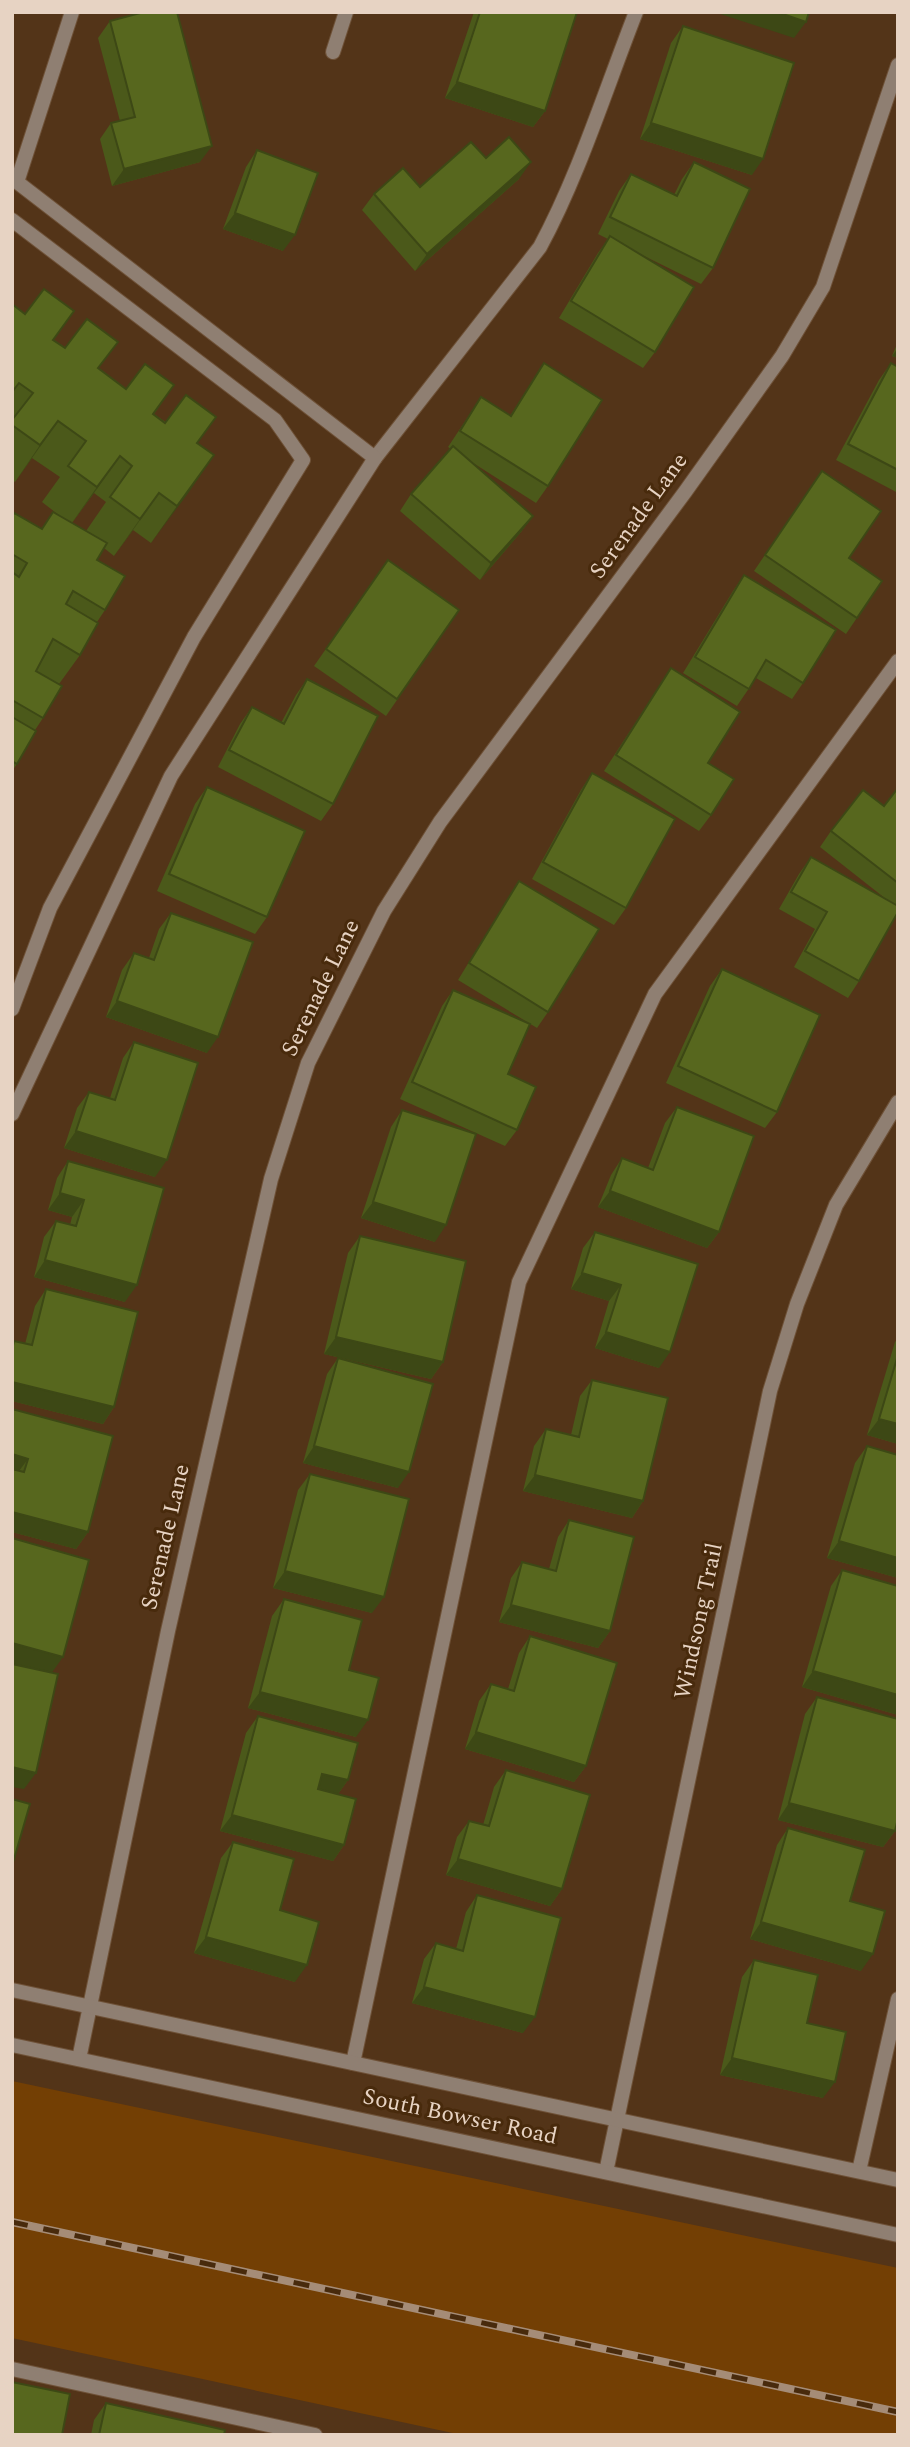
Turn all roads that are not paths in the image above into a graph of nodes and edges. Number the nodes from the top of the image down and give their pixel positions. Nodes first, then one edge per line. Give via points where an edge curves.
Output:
1 (72, 12) edge
2 (346, 12) edge
3 (636, 12) edge
4 (333, 51) dead end
5 (898, 65) edge
6 (12, 220) edge
7 (375, 458) junction
8 (898, 662) edge
9 (12, 1009) edge
10 (898, 1102) edge
11 (12, 1114) edge
12 (12, 1990) edge
13 (898, 1999) edge
14 (90, 2007) junction
15 (12, 2045) edge
16 (79, 2059) junction
17 (353, 2063) junction
18 (617, 2120) junction
19 (859, 2171) junction
20 (606, 2172) junction
21 (898, 2180) edge
22 (898, 2235) edge
23 (12, 2369) edge
24 (315, 2435) edge

1 - 7 street via 17,182
2 - 4 street
3 - 7 street via 540,247
5 - 14 street, Serenade Lane via 816,299 782,356 685,492 440,822 384,911 308,1063 271,1180 168,1631
6 - 9 street via 275,420 303,460 194,638 50,908
7 - 11 street via 171,776
8 - 17 street via 655,994 519,1282
10 - 18 street, Windsong Trail via 836,1205 797,1304 771,1391
12 - 14 street, South Bowser Road
13 - 19 street
14 - 16 street, Serenade Lane
14 - 17 street, South Bowser Road
15 - 16 street, South Bowser Road
16 - 20 street, South Bowser Road
17 - 18 street, South Bowser Road
18 - 19 street, South Bowser Road
18 - 20 street, Windsong Trail
19 - 21 street, South Bowser Road
20 - 22 street, South Bowser Road
23 - 24 street

